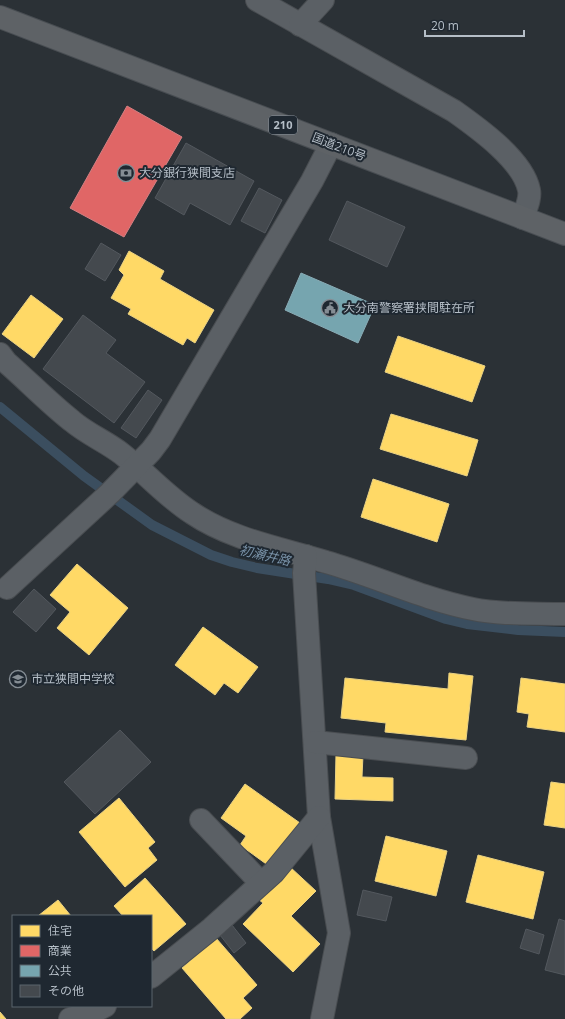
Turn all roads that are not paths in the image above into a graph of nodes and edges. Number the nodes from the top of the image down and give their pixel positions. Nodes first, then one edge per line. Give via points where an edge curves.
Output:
1 (257, 0) edge
2 (324, 0) edge
3 (0, 17) edge
4 (300, 25) junction
5 (330, 144) junction
6 (523, 218) junction
7 (565, 234) edge
8 (0, 354) edge
9 (137, 466) junction
10 (306, 556) junction
11 (7, 588) dead end
12 (565, 614) edge
13 (315, 742) junction
14 (466, 758) dead end
15 (319, 817) junction
16 (201, 820) dead end
17 (261, 884) junction
18 (152, 976) edge
19 (103, 1007) edge
20 (70, 1019) edge
21 (322, 1019) edge

1 - 4 street
2 - 4 street
3 - 5 highway, 国道210号 / 210
4 - 6 street via 454,112 483,133 513,160 520,170 529,191
5 - 6 highway, 国道210号 / 210
5 - 9 street via 312,181 160,439
6 - 7 highway, 国道210号 / 210
8 - 9 street via 72,422
9 - 10 street via 192,514 250,540
9 - 11 street
10 - 12 street via 449,604 475,610
10 - 13 street via 304,573
13 - 14 street
13 - 15 street
15 - 17 street
15 - 21 street via 339,933
16 - 17 street
17 - 18 street
19 - 20 street

